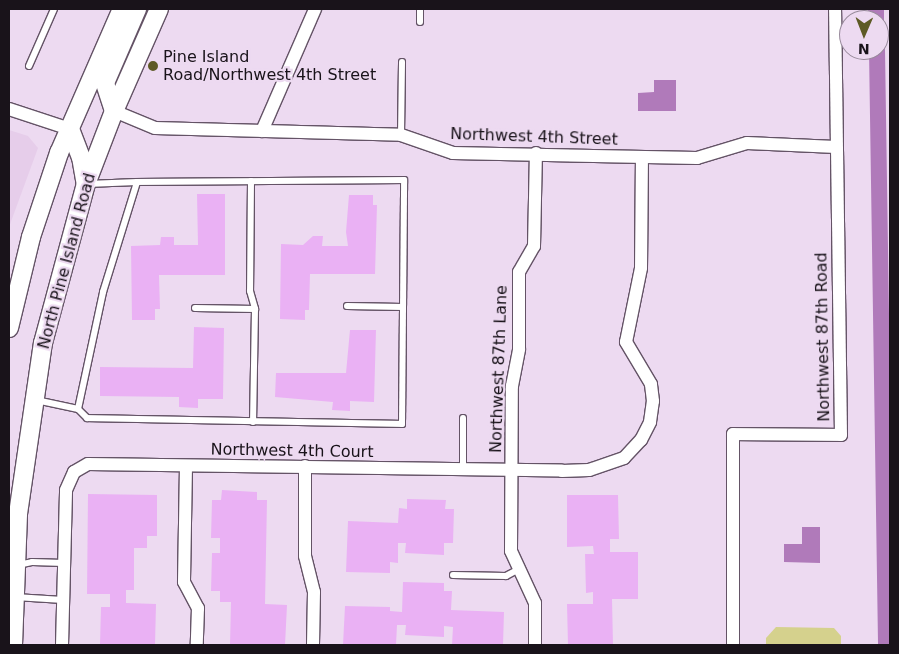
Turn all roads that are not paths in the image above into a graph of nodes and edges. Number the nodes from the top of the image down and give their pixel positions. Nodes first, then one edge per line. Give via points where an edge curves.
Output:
1 (54, 9) edge
2 (122, 9) edge
3 (137, 9) edge
4 (159, 9) edge
5 (315, 9) edge
6 (420, 9) edge
7 (835, 9) edge
8 (420, 22) dead end
9 (402, 62) dead end
10 (30, 66) dead end
11 (9, 109) edge
12 (114, 111) junction
13 (70, 129) junction
14 (262, 132) junction
15 (401, 135) junction
16 (836, 147) junction
17 (536, 153) junction
18 (642, 157) junction
19 (251, 181) junction
20 (137, 182) junction
21 (86, 184) junction
22 (347, 306) dead end
23 (403, 307) junction
24 (195, 308) dead end
25 (255, 309) junction
26 (9, 328) edge
27 (32, 400) junction
28 (78, 409) junction
29 (463, 418) dead end
30 (253, 422) junction
31 (186, 466) junction
32 (305, 466) junction
33 (463, 470) junction
34 (512, 470) junction
35 (64, 563) junction
36 (12, 566) edge
37 (519, 569) junction
38 (453, 575) dead end
39 (11, 597) edge
40 (63, 600) junction
41 (13, 645) edge
42 (62, 645) edge
43 (198, 645) edge
44 (313, 645) edge
45 (535, 645) edge
46 (732, 645) edge

1 - 10 lane
2 - 13 main road
3 - 12 main road via 105,83
4 - 12 main road, North Pine Island Road
5 - 14 street
6 - 8 lane
7 - 16 street, Northwest 87th Road
9 - 15 lane
11 - 13 street
12 - 14 street, Northwest 4th Street via 155,128
12 - 21 main road, North Pine Island Road
13 - 21 main road
13 - 26 main road via 31,237
14 - 15 street, Northwest 4th Street
15 - 17 street, Northwest 4th Street via 453,153
16 - 18 street, Northwest 4th Street via 747,143 697,158
16 - 46 street, Northwest 87th Road via 841,435 733,434
17 - 18 street, Northwest 4th Street
17 - 34 street, Northwest 87th Lane via 534,246 519,272 520,349 512,386
18 - 34 street, Northwest 4th Court via 641,268 626,342 650,384 654,401 650,422 641,440 624,458 609,465 589,470
19 - 20 lane
19 - 23 lane via 404,180
19 - 25 lane via 250,291
20 - 21 lane
20 - 28 lane via 104,292
21 - 27 main road, North Pine Island Road via 56,286
22 - 23 lane
23 - 30 lane via 402,424
24 - 25 lane
25 - 30 lane
27 - 28 lane
27 - 36 main road, North Pine Island Road
28 - 30 lane via 87,418
29 - 33 lane
31 - 32 street, Northwest 4th Court
31 - 35 street, Northwest 4th Court via 88,464 74,472 66,490
31 - 43 street via 184,582 198,608
32 - 33 street, Northwest 4th Court
32 - 44 street via 305,556 314,592
33 - 34 street, Northwest 4th Court
34 - 37 street, Northwest 87th Lane via 511,551
35 - 36 lane via 32,562
35 - 40 street
36 - 39 main road, North Pine Island Road
37 - 38 lane via 506,576
37 - 45 street, Northwest 87th Lane via 535,603
39 - 40 lane
39 - 41 main road, North Pine Island Road
40 - 42 street

